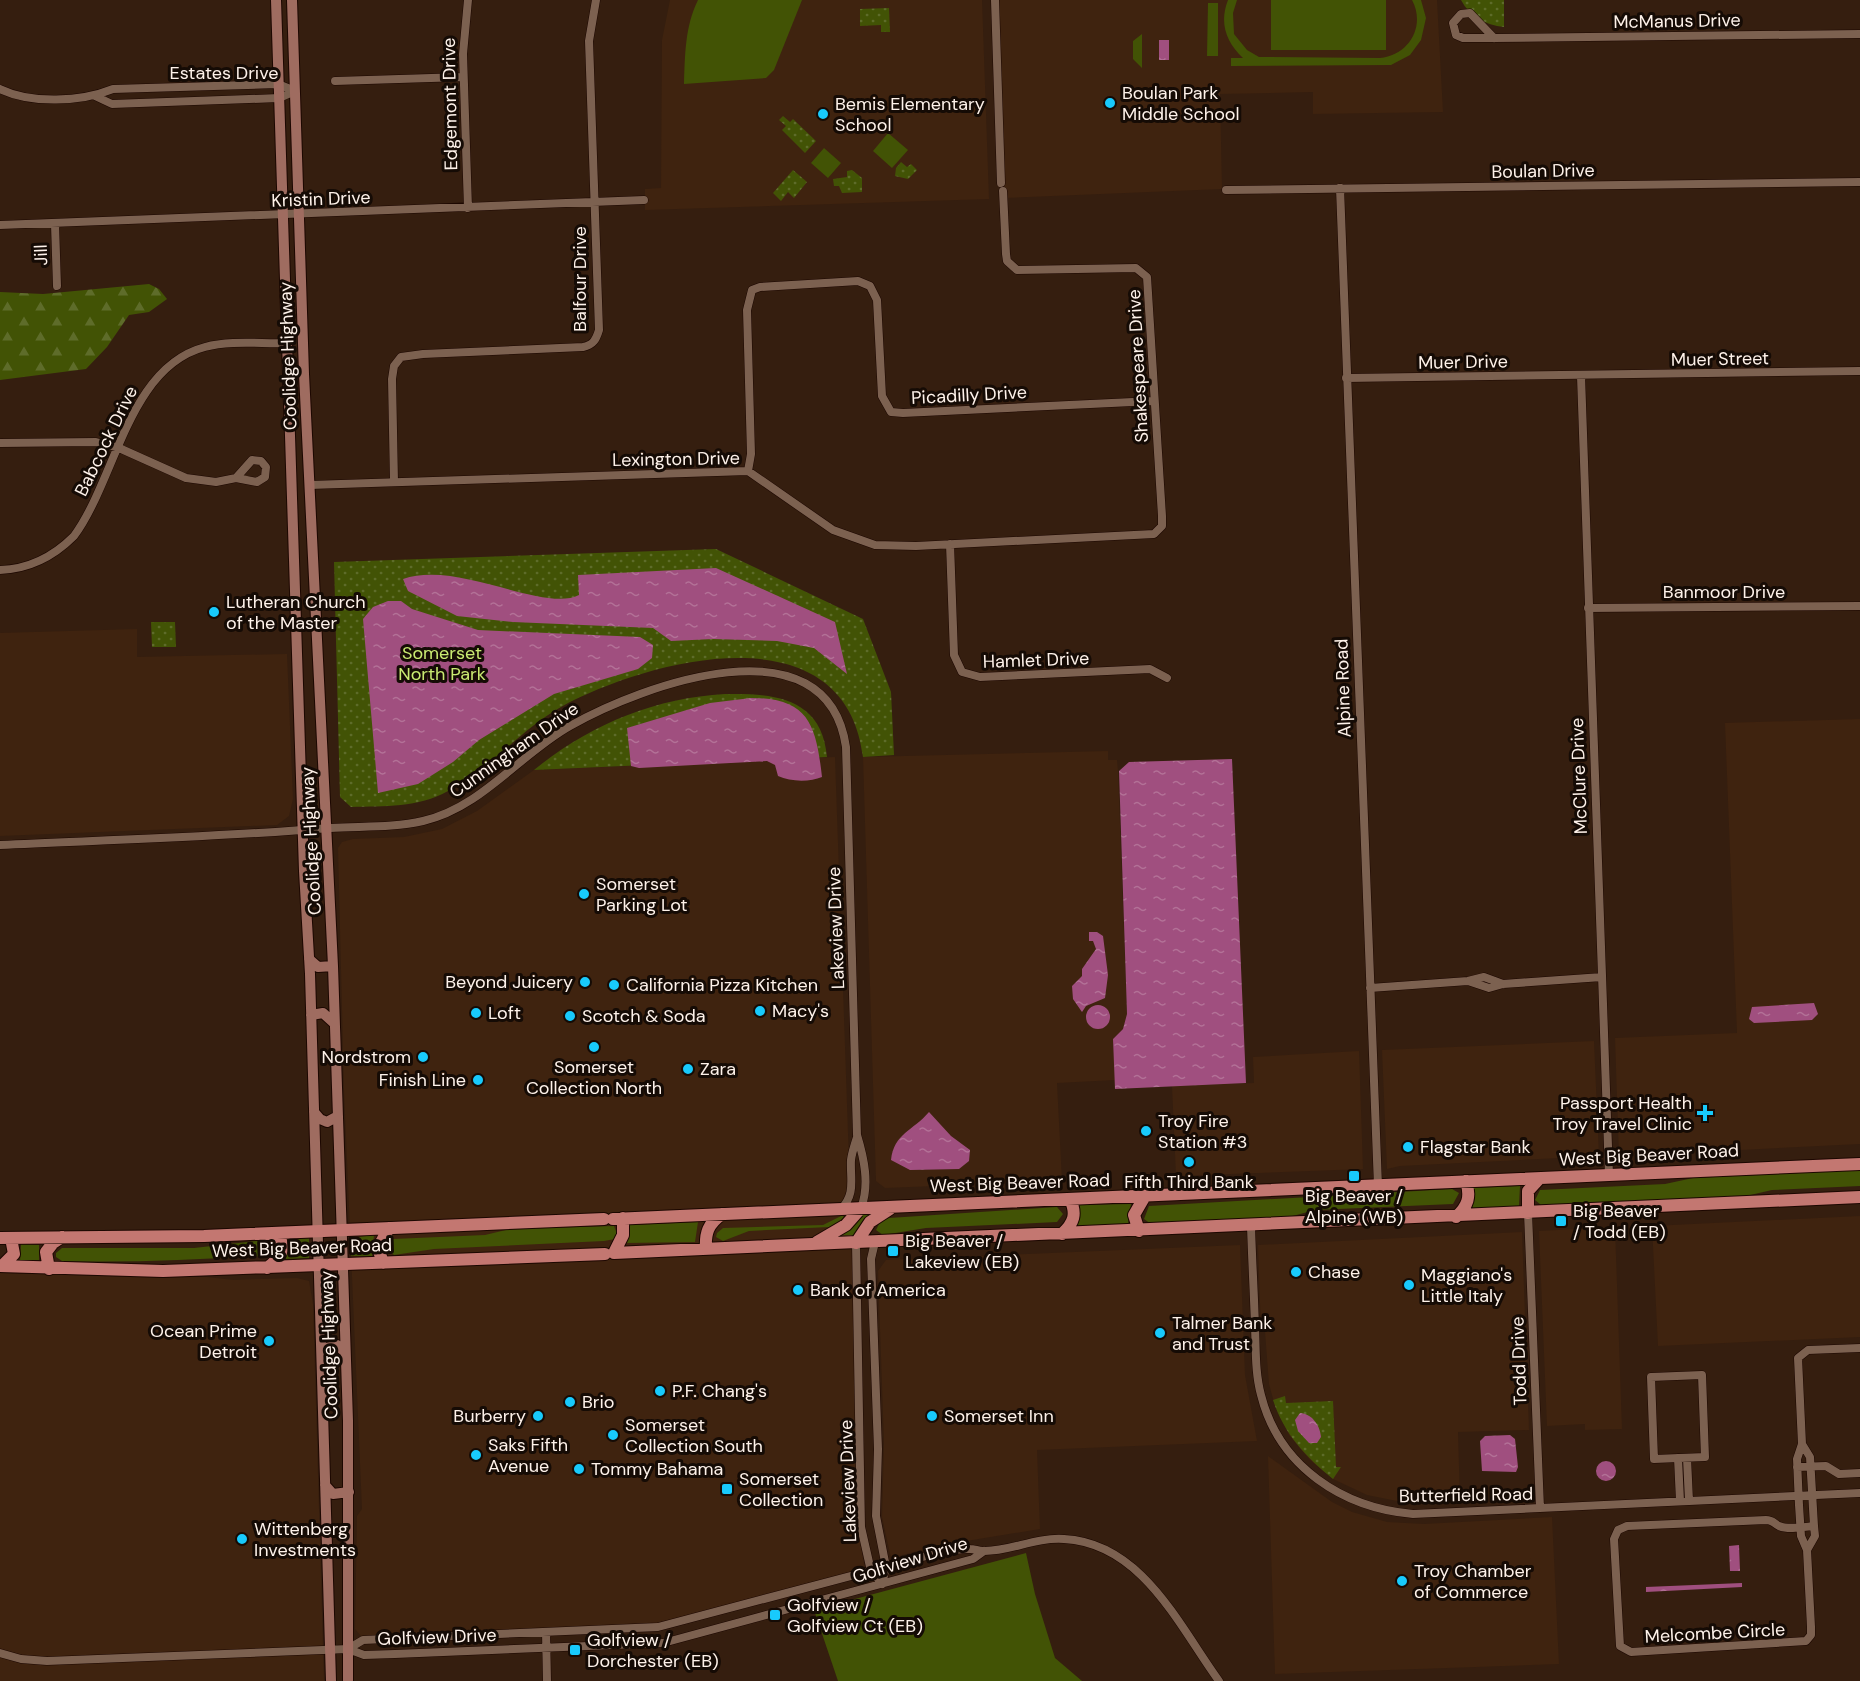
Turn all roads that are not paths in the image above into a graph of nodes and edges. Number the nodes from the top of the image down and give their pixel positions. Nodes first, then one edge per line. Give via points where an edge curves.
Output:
1 (276, 0) edge
2 (292, 0) edge
3 (468, 0) edge
4 (596, 0) edge
5 (995, 0) edge
6 (1860, 34) edge
7 (1494, 38) junction
8 (464, 77) junction
9 (335, 81) dead end
10 (278, 84) junction
11 (0, 88) edge
12 (295, 91) junction
13 (95, 96) junction
14 (279, 98) junction
15 (1860, 182) edge
16 (1340, 188) junction
17 (1226, 190) dead end
18 (644, 200) dead end
19 (594, 202) junction
20 (468, 208) junction
21 (299, 215) junction
22 (283, 216) junction
23 (55, 224) junction
24 (0, 225) edge
25 (57, 286) dead end
26 (287, 343) junction
27 (303, 346) junction
28 (1860, 372) edge
29 (1581, 376) junction
30 (1346, 378) junction
31 (1154, 401) junction
32 (0, 443) edge
33 (118, 448) junction
34 (748, 471) junction
35 (236, 478) dead end
36 (394, 482) junction
37 (310, 485) junction
38 (292, 501) junction
39 (311, 508) junction
40 (1162, 526) joint
41 (950, 544) junction
42 (294, 549) junction
43 (314, 555) junction
44 (0, 570) edge
45 (1860, 606) edge
46 (1588, 608) junction
47 (1167, 678) dead end
48 (840, 721) joint
49 (327, 829) junction
50 (303, 832) junction
51 (0, 845) edge
52 (309, 958) junction
53 (333, 966) junction
54 (1602, 977) junction
55 (1370, 988) junction
56 (311, 1015) junction
57 (334, 1023) junction
58 (314, 1112) junction
59 (338, 1116) junction
60 (857, 1135) junction
61 (1860, 1164) edge
62 (1609, 1175) junction
63 (1539, 1179) junction
64 (1466, 1182) junction
65 (1378, 1186) junction
66 (1145, 1196) junction
67 (1860, 1197) edge
68 (1070, 1199) junction
69 (894, 1207) junction
70 (861, 1208) junction
71 (841, 1209) junction
72 (1528, 1213) junction
73 (722, 1214) junction
74 (1456, 1217) junction
75 (613, 1219) junction
76 (1251, 1226) junction
77 (389, 1228) junction
78 (341, 1230) junction
79 (318, 1231) junction
80 (1139, 1231) junction
81 (277, 1233) junction
82 (1062, 1234) junction
83 (62, 1237) junction
84 (6, 1238) edge
85 (875, 1242) junction
86 (856, 1243) junction
87 (813, 1244) junction
88 (706, 1249) junction
89 (610, 1254) junction
90 (382, 1263) junction
91 (342, 1264) junction
92 (319, 1265) junction
93 (1, 1266) edge
94 (267, 1268) junction
95 (49, 1269) junction
96 (322, 1348) junction
97 (1860, 1348) edge
98 (345, 1352) junction
99 (1802, 1444) junction
100 (1678, 1458) junction
101 (1687, 1458) junction
102 (1811, 1466) junction
103 (1797, 1467) junction
104 (1860, 1473) edge
105 (325, 1484) junction
106 (349, 1492) junction
107 (1860, 1493) edge
108 (1813, 1495) junction
109 (1798, 1496) junction
110 (1689, 1501) junction
111 (1680, 1502) junction
112 (1540, 1508) junction
113 (1814, 1526) junction
114 (1800, 1527) junction
115 (1807, 1550) junction
116 (984, 1551) junction
117 (886, 1567) junction
118 (871, 1571) junction
119 (882, 1584) junction
120 (546, 1632) junction
121 (546, 1647) junction
122 (329, 1649) junction
123 (348, 1649) junction
124 (0, 1653) edge
125 (331, 1681) edge
126 (348, 1681) edge
127 (547, 1681) edge
128 (1219, 1681) edge

1 - 10 main road, Coolidge Highway
2 - 12 main road, Coolidge Highway
3 - 8 street, Edgemont Drive
4 - 19 street, Balfour Drive via 589,41
5 - 31 street, Shakespeare Drive via 1007,261 1017,270 1130,268 1144,272 1149,294
6 - 7 street, McManus Drive
7 - 7 street, McManus Drive via 1470,13 1461,14 1454,23 1456,35 1463,38
8 - 9 street
8 - 20 street, Edgemont Drive
10 - 12 street, Estates Drive
10 - 13 street, Estates Drive via 113,89
10 - 14 main road, Coolidge Highway
11 - 13 street, Estates Drive via 14,96
12 - 14 street, Estates Drive
12 - 21 main road, Coolidge Highway
13 - 14 street, Estates Drive via 112,104
14 - 22 main road, Coolidge Highway
15 - 16 street, Boulan Drive
16 - 17 street, Boulan Drive
16 - 30 street, Alpine Road
18 - 19 street, Kristin Drive
19 - 20 street, Kristin Drive
19 - 36 street, Balfour Drive via 597,339 583,347 401,357 394,366 392,379
20 - 21 street, Kristin Drive
21 - 22 street, Kristin Drive
21 - 27 main road, Coolidge Highway
22 - 23 street, Kristin Drive
22 - 26 main road, Coolidge Highway
23 - 24 street, Kristin Drive
23 - 25 street, Jill
26 - 27 main road via 297,341
26 - 33 street, Babcock Drive via 213,345 174,362 152,383
26 - 38 main road, Coolidge Highway
27 - 37 main road, Coolidge Highway
28 - 29 street, Muer Street
29 - 30 street, Muer Drive
29 - 46 street, McClure Drive
30 - 55 street, Alpine Road
31 - 34 street, Picadilly Drive via 891,412 882,396 877,300 870,286 858,281 766,286 752,290 747,310 751,454
31 - 40 street, Shakespeare Drive
32 - 33 street via 86,441
33 - 35 street via 186,478 216,482
33 - 44 street, Babcock Drive via 80,527 66,544 40,561
34 - 36 street, Lexington Drive
34 - 41 street, Lexington Drive via 818,521 855,539 894,547
36 - 37 street, Lexington Drive
37 - 39 main road, Coolidge Highway
38 - 39 main road via 300,509
38 - 42 main road, Coolidge Highway
39 - 43 main road, Coolidge Highway
40 - 41 street, Lexington Drive via 1154,534 1139,536
41 - 47 street, Hamlet Drive via 954,655 962,672 980,677 1150,669
42 - 43 main road via 306,547
42 - 50 main road, Coolidge Highway
43 - 49 main road, Coolidge Highway
45 - 46 street, Banmoor Drive
46 - 54 street, McClure Drive
48 - 49 street, Cunningham Drive via 814,688 780,673 757,671 688,680 638,695 569,727 469,802 441,816 411,823
48 - 60 street, Lakeview Drive via 847,759
49 - 50 street, Cunningham Drive
49 - 53 main road, Coolidge Highway
50 - 51 street, Cunningham Drive
50 - 52 main road, Coolidge Highway
52 - 53 main road via 318,967
52 - 56 main road, Coolidge Highway
53 - 57 main road, Coolidge Highway
54 - 55 street via 1503,984 1489,978
54 - 62 street, McClure Drive
55 - 65 street, Alpine Road
56 - 57 main road via 323,1013
56 - 58 main road, Coolidge Highway
57 - 59 main road, Coolidge Highway
58 - 59 main road via 327,1122
58 - 79 main road, Coolidge Highway
59 - 78 main road, Coolidge Highway
60 - 70 street, Lakeview Drive via 864,1157 865,1192
60 - 71 street, Lakeview Drive via 851,1158 850,1197
61 - 62 main road, West Big Beaver Road
62 - 63 main road, West Big Beaver Road
63 - 64 main road, West Big Beaver Road
63 - 72 main road via 1528,1191
64 - 65 main road, West Big Beaver Road
64 - 74 main road via 1468,1203
65 - 66 main road, West Big Beaver Road
66 - 68 main road, West Big Beaver Road
66 - 80 main road via 1134,1215
67 - 72 main road, West Big Beaver Road
68 - 69 main road, West Big Beaver Road
68 - 82 main road via 1075,1213 1070,1227
69 - 70 main road, West Big Beaver Road
69 - 86 main road via 870,1222
70 - 71 main road, West Big Beaver Road
70 - 87 main road via 846,1225
71 - 73 main road, West Big Beaver Road
72 - 74 main road, West Big Beaver Road
72 - 112 street, Todd Drive
73 - 75 main road, West Big Beaver Road
73 - 88 main road via 706,1232
74 - 76 main road, West Big Beaver Road
75 - 77 main road, West Big Beaver Road
75 - 89 main road via 621,1242
76 - 80 main road, West Big Beaver Road
76 - 112 street, Butterfield Road via 1260,1390 1280,1439 1305,1470 1346,1498 1384,1511
77 - 78 main road, West Big Beaver Road
77 - 90 main road via 378,1248
78 - 79 main road, West Big Beaver Road
78 - 91 main road, Coolidge Highway
79 - 81 main road, West Big Beaver Road
79 - 92 main road, Coolidge Highway
80 - 82 main road, West Big Beaver Road
81 - 83 main road, West Big Beaver Road
81 - 94 main road via 282,1243 281,1254
82 - 85 main road, West Big Beaver Road
83 - 84 main road, West Big Beaver Road
83 - 95 main road via 46,1252
84 - 93 main road via 14,1254
85 - 86 main road, West Big Beaver Road
85 - 117 street, Lakeview Drive via 871,1260 878,1456 876,1516
86 - 87 main road, West Big Beaver Road
86 - 118 street, Lakeview Drive via 861,1518
87 - 88 main road, West Big Beaver Road
88 - 89 main road, West Big Beaver Road
89 - 90 main road, West Big Beaver Road
90 - 91 main road, West Big Beaver Road
91 - 92 main road, West Big Beaver Road
91 - 98 main road, Coolidge Highway
92 - 94 main road, West Big Beaver Road
92 - 96 main road, Coolidge Highway
93 - 95 main road, West Big Beaver Road
94 - 95 main road, West Big Beaver Road
96 - 98 main road via 337,1346
96 - 105 main road, Coolidge Highway
97 - 99 street via 1809,1350 1798,1358
98 - 106 main road, Coolidge Highway
99 - 102 street, Melcombe Circle
99 - 103 street, Melcombe Circle
100 - 101 street
100 - 101 street via 1654,1459 1651,1377 1702,1375 1705,1457
100 - 111 street
101 - 110 street
102 - 103 street
102 - 104 street via 1826,1466 1839,1474
102 - 108 street, Melcombe Circle
103 - 109 street, Melcombe Circle
105 - 106 main road via 333,1494
105 - 122 main road, Coolidge Highway
106 - 123 main road, Coolidge Highway
107 - 108 street, Butterfield Road
108 - 109 street, Butterfield Road
108 - 113 street, Melcombe Circle
109 - 110 street, Butterfield Road
109 - 114 street, Melcombe Circle
110 - 111 street, Butterfield Road
111 - 112 street, Butterfield Road
113 - 114 street, Melcombe Circle
113 - 115 street, Melcombe Circle via 1815,1536
114 - 115 street, Melcombe Circle
114 - 115 street, Melcombe Circle via 1780,1526 1766,1520 1627,1526 1618,1530 1614,1539 1620,1646 1631,1652 1806,1641 1811,1635
116 - 117 street, Golfview Drive via 968,1548
116 - 119 street, Golfview Drive via 973,1559
116 - 128 street, Golfview Drive via 1065,1539 1084,1541 1121,1556 1149,1582
117 - 118 street, Golfview Drive
117 - 119 street, Lakeview Drive
118 - 119 street, Lakeview Drive
118 - 120 street, Golfview Drive via 664,1626
119 - 121 street, Golfview Drive via 667,1642
120 - 121 street
120 - 123 street, Golfview Drive via 363,1640
121 - 123 street, Golfview Drive via 364,1655
121 - 127 street
122 - 123 street
122 - 124 street via 46,1660
122 - 125 main road, Coolidge Highway
123 - 126 main road, Coolidge Highway

